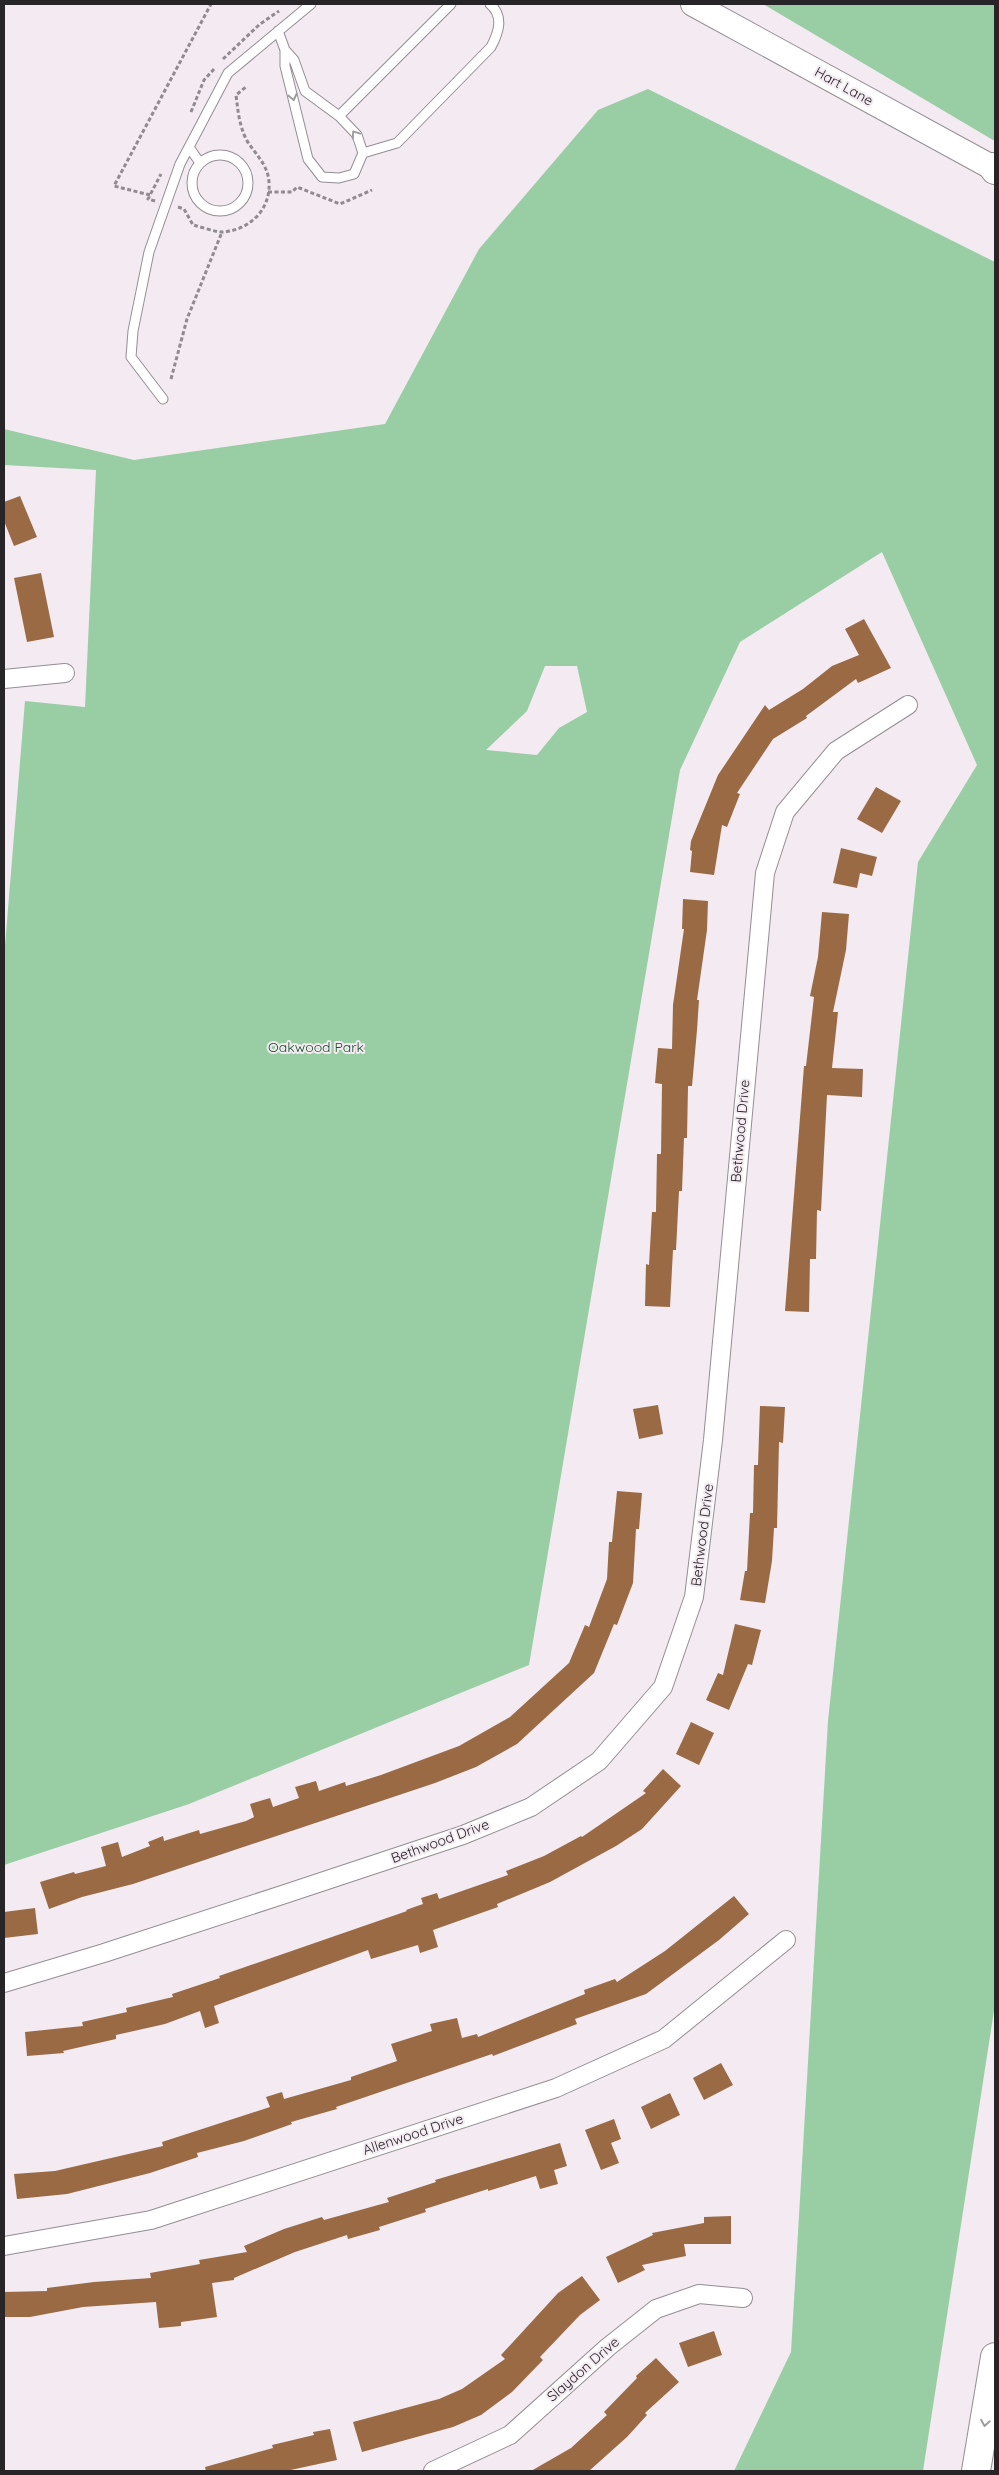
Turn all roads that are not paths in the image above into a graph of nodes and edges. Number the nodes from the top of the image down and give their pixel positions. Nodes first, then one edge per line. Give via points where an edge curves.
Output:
1 (311, 4) edge
2 (451, 4) edge
3 (490, 4) edge
4 (693, 4) edge
5 (278, 31) junction
6 (285, 50) junction
7 (339, 116) junction
8 (189, 147) junction
9 (363, 154) junction
10 (200, 164) junction
11 (995, 168) edge
12 (163, 400) dead end
13 (65, 673) dead end
14 (4, 679) edge
15 (908, 705) dead end
16 (786, 1940) dead end
17 (4, 1983) edge
18 (4, 2246) edge
19 (743, 2298) dead end
20 (995, 2357) edge
21 (433, 2471) edge
22 (976, 2471) edge

1 - 5 lane
2 - 7 lane
3 - 9 lane via 498,14 499,26 491,46 397,143
4 - 11 main road, Hart Lane
5 - 6 lane
5 - 8 lane via 228,73
6 - 7 lane via 294,60 305,91
6 -> 9 lane via 285,66 308,159 322,177 339,178 354,174
9 -> 7 lane via 357,135
8 - 10 lane
8 - 12 lane via 149,252 133,331 131,358
10 - 10 lane via 192,180 195,197 201,204 226,211 241,202 248,184 247,175 236,160 217,155
13 - 14 street
15 - 17 street, Bethwood Drive via 836,751 829,759 785,812 765,873 713,1440 694,1597 663,1687 599,1761 531,1807 463,1835
16 - 18 street, Allenwood Drive via 664,2039 556,2088 151,2220
19 - 21 street, Slaydon Drive via 699,2294 656,2309 601,2353 510,2435
20 -> 22 highway

